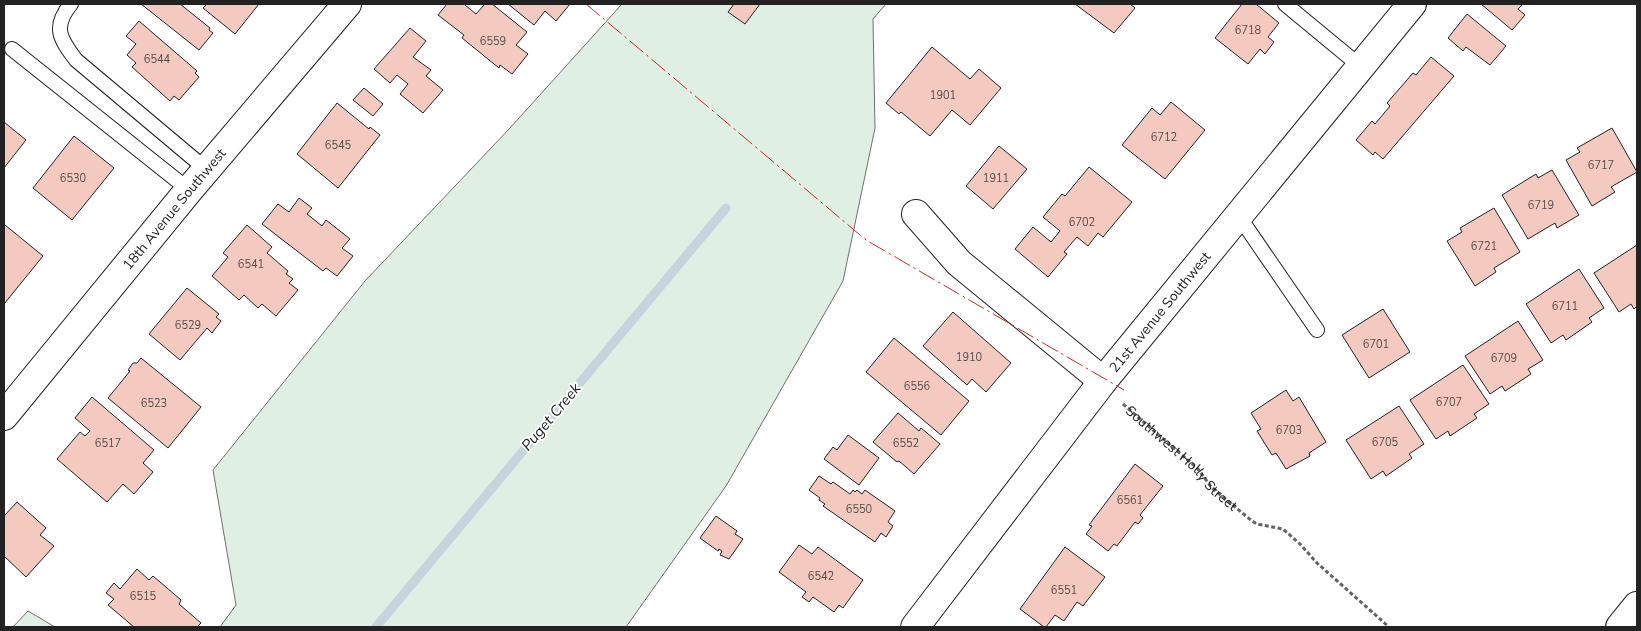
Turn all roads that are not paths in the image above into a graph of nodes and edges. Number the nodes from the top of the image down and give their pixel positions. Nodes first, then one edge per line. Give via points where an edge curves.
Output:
1 (71, 4) edge
2 (346, 4) edge
3 (1285, 4) edge
4 (1412, 4) edge
5 (12, 49) dead end
6 (1360, 66) junction
7 (198, 180) junction
8 (916, 214) dead end
9 (1238, 216) junction
10 (1317, 330) dead end
11 (1103, 381) junction
12 (4, 416) edge
13 (1637, 606) edge
14 (915, 627) edge
15 (1620, 627) edge

1 - 7 lane via 59,26 62,42 76,60
2 - 7 street, 18th Avenue Southwest
3 - 6 lane
4 - 6 street, 21st Avenue Southwest
5 - 7 lane
6 - 9 street, 21st Avenue Southwest
7 - 12 street, 18th Avenue Southwest
8 - 11 street via 958,263
9 - 10 lane
9 - 11 street, 21st Avenue Southwest
11 - 14 street, 21st Avenue Southwest
13 - 15 street

